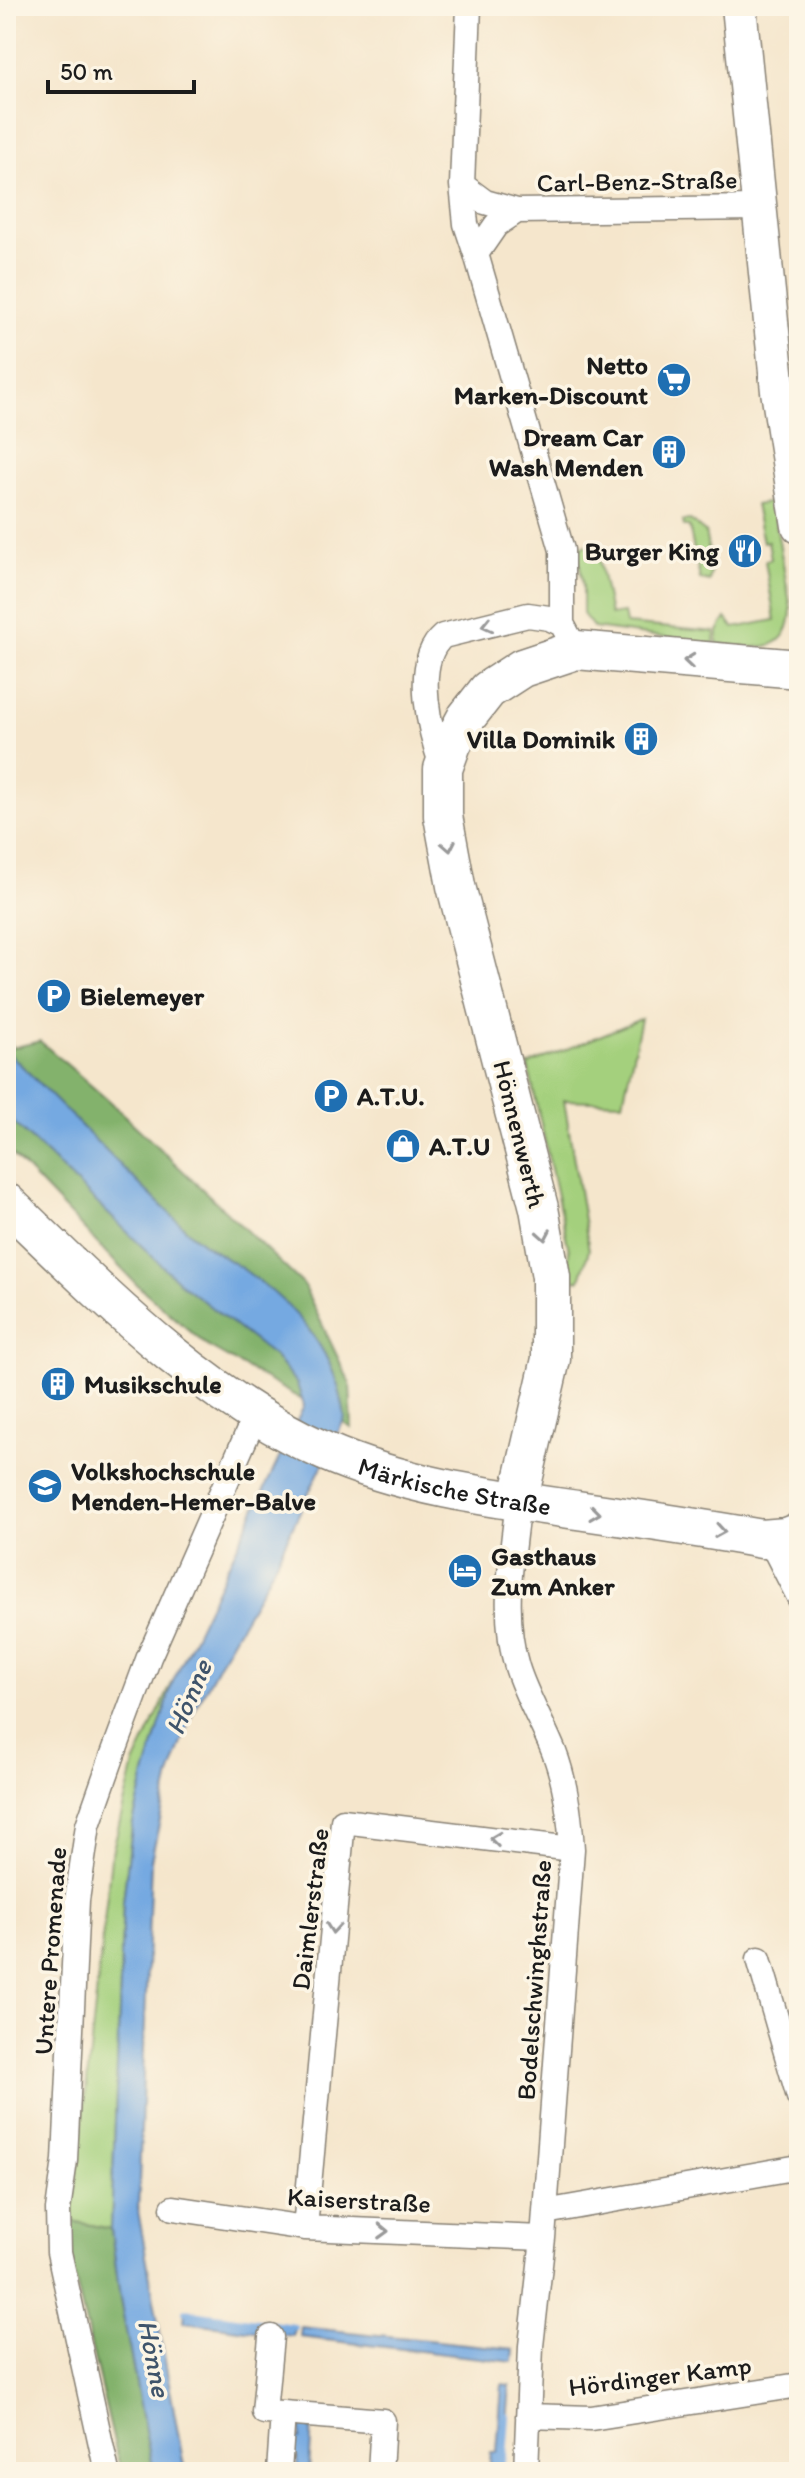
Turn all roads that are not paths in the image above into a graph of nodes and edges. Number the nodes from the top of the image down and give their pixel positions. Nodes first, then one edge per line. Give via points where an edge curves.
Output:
1 (469, 6) edge
2 (739, 6) edge
3 (462, 185) junction
4 (758, 208) junction
5 (517, 211) junction
6 (476, 254) junction
7 (799, 526) edge
8 (569, 637) junction
9 (799, 646) edge
10 (788, 673) edge
11 (437, 752) junction
12 (6, 1202) edge
13 (264, 1419) junction
14 (518, 1502) junction
15 (799, 1532) edge
16 (762, 1539) junction
17 (799, 1597) edge
18 (572, 1849) junction
19 (759, 1959) dead end
20 (799, 2097) edge
21 (799, 2167) edge
22 (173, 2208) dead end
23 (545, 2212) junction
24 (305, 2228) junction
25 (543, 2238) junction
26 (271, 2337) dead end
27 (799, 2385) edge
28 (283, 2413) junction
29 (528, 2416) junction
30 (107, 2472) edge
31 (279, 2472) edge
32 (380, 2472) edge
33 (526, 2472) edge

1 - 3 street
2 - 4 main road
3 - 5 street, Carl-Benz-Straße via 485,202
3 - 6 street
4 - 5 street, Carl-Benz-Straße
4 - 7 main road
5 - 6 street, Carl-Benz-Straße via 496,225
6 - 8 street via 562,550
10 -> 8 main road, Hönnenwerth
8 - 11 main road, Hönnenwerth via 488,690
8 -> 11 street, Hönnenwerth via 549,618 528,615 443,636 427,663
9 - 10 main road
11 -> 14 main road, Hönnenwerth via 456,886 535,1193 551,1277 551,1359
12 - 13 main road, Märkische Straße via 147,1336
13 - 14 main road, Märkische Straße via 363,1466
13 - 30 street, Untere Promenade via 149,1657 88,1825 77,1900 59,2252
14 -> 16 main road, Märkische Straße
14 - 18 street, Bodelschwinghstraße via 510,1628 517,1667 555,1754 570,1814
15 - 16 main road, Märkische Straße
16 - 17 street via 776,1552
18 - 23 street, Bodelschwinghstraße
18 -> 24 street, Daimlerstraße via 343,1821
19 - 20 street
21 - 23 street
22 - 24 street, Kaiserstraße
23 - 25 street, Bodelschwinghstraße
24 -> 25 street, Kaiserstraße
25 - 29 street, Bodelschwinghstraße
26 - 28 street via 264,2412
27 - 29 street, Hördinger Kamp via 591,2418
28 - 31 street
28 - 32 street via 383,2421
29 - 33 street, Bodelschwinghstraße

